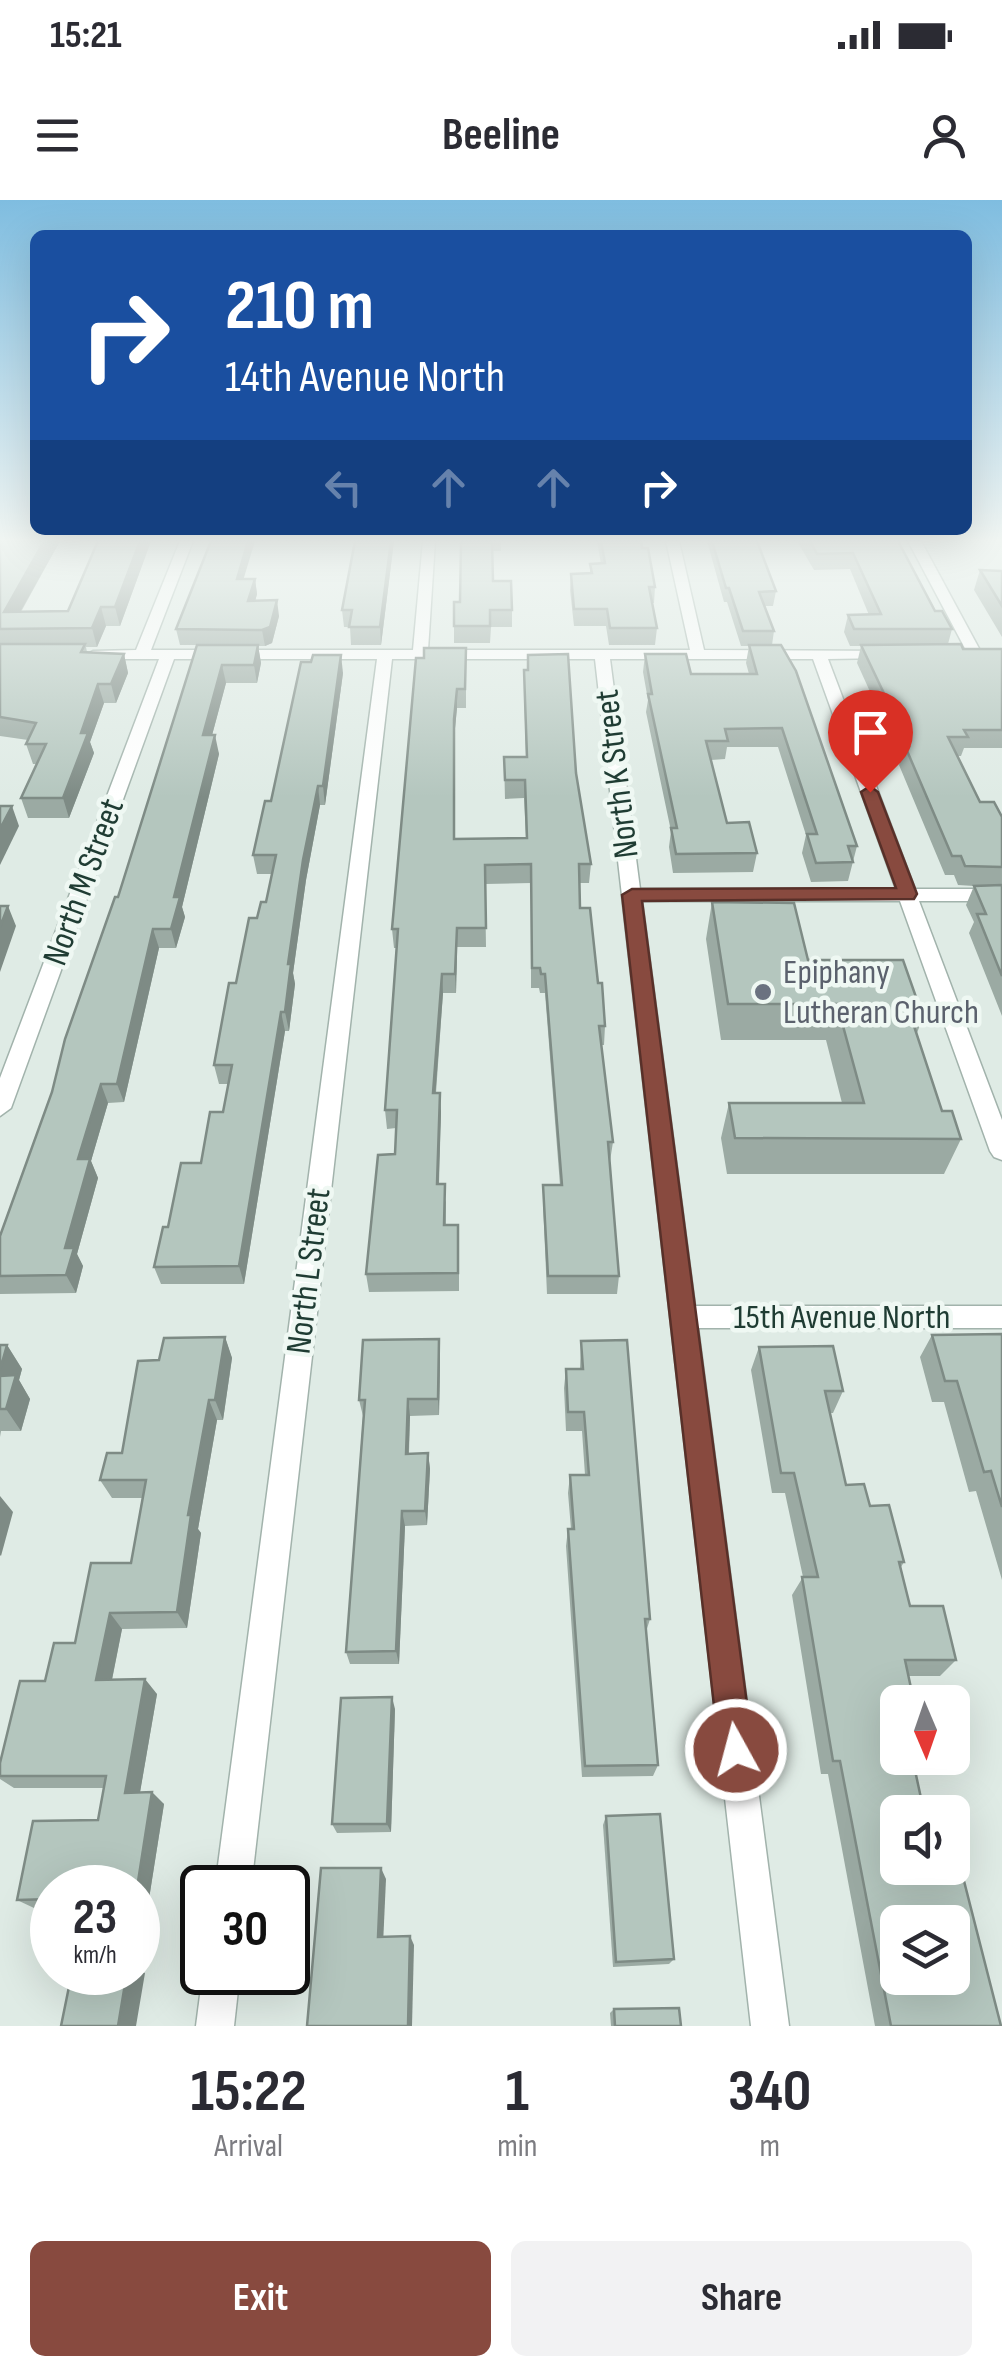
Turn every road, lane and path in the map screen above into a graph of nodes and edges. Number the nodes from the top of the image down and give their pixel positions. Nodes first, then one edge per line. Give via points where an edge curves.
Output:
1 (153, 626) edge
2 (422, 626) edge
3 (692, 626) edge
4 (960, 626) edge
5 (602, 654) junction
6 (698, 654) junction
7 (819, 654) junction
8 (912, 654) edge
9 (975, 654) edge
10 (83, 655) edge
11 (142, 655) junction
12 (168, 655) junction
13 (385, 655) junction
14 (420, 655) junction
15 (908, 894) junction
16 (632, 895) junction
17 (1002, 895) edge
18 (0, 1108) edge
19 (1002, 1151) edge
20 (683, 1317) junction
21 (1002, 1317) edge
22 (235, 1865) edge
23 (219, 1995) edge
24 (216, 2026) edge
25 (770, 2026) edge

1 - 11 street
2 - 14 street
3 - 6 street
4 - 9 street
5 - 6 street
5 - 14 street
5 - 16 street, North K Street
6 - 7 street
7 - 8 street
7 - 15 street
10 - 11 street
11 - 12 street
12 - 13 street
12 - 18 street, North M Street
13 - 14 street
13 - 22 street, North L Street
15 - 16 street
15 - 17 street
15 - 19 street
16 - 20 street, North K Street
20 - 21 street, 15th Avenue North
20 - 25 street, North K Street
23 - 24 street

